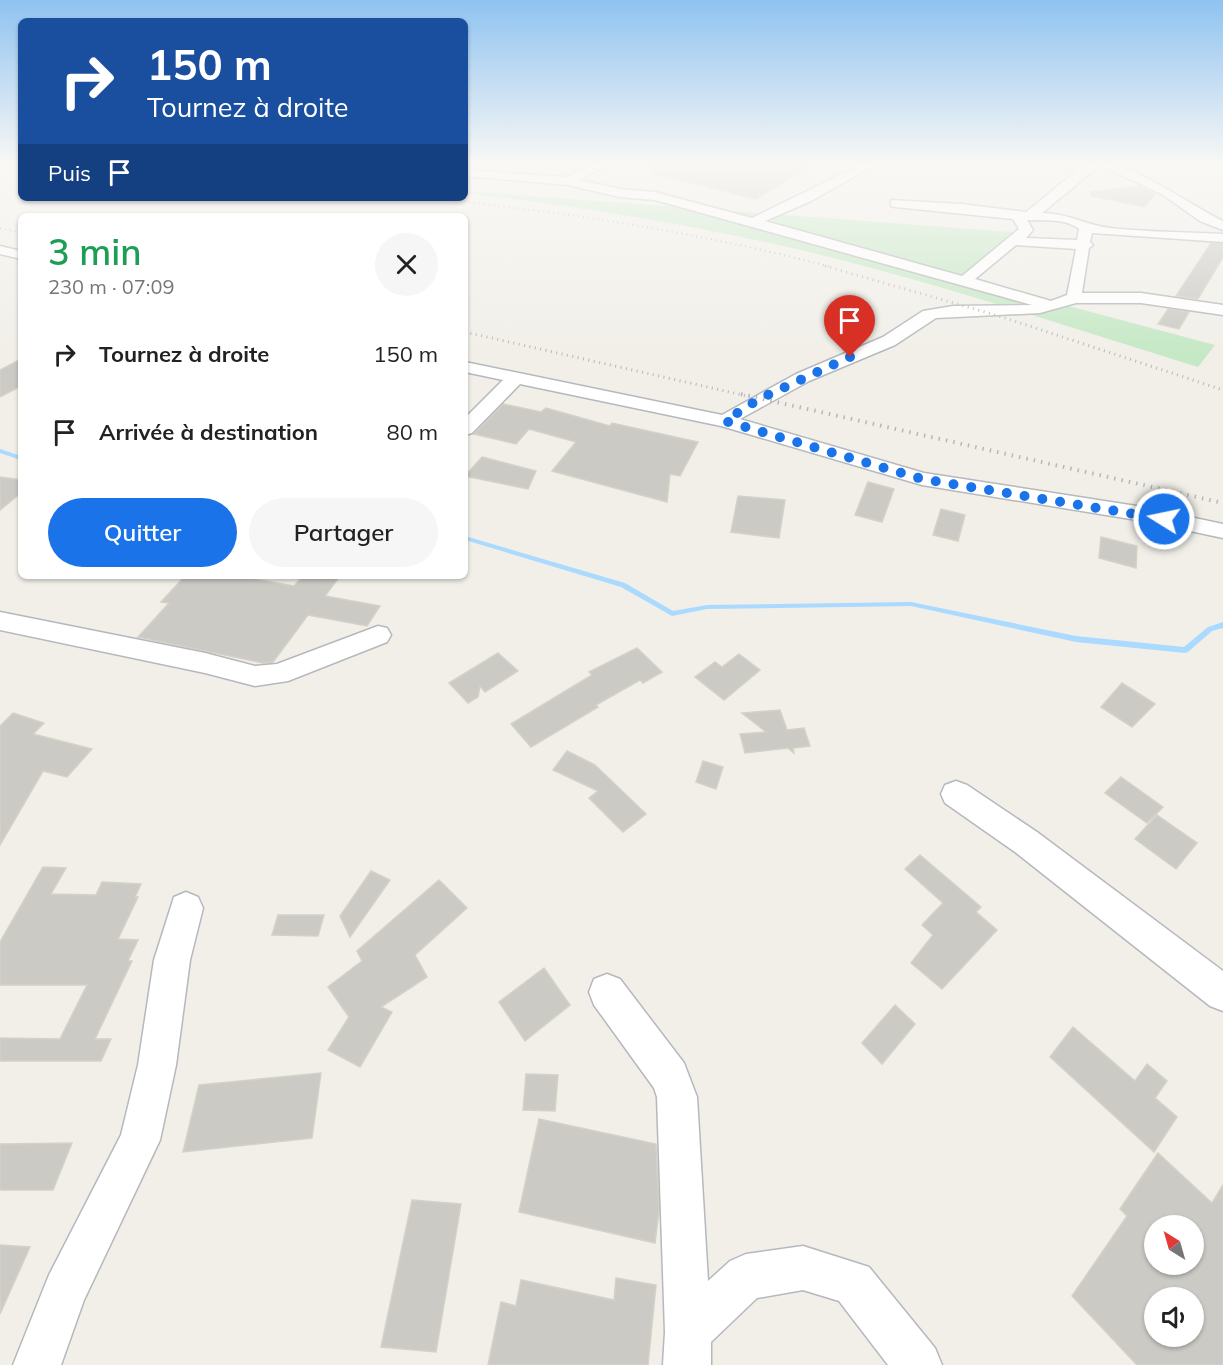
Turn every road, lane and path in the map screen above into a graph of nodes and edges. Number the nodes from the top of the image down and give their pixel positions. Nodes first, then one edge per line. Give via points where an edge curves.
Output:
1 (1086, 228) edge
2 (777, 229) edge
3 (1026, 229) edge
4 (1096, 229) edge
5 (1223, 238) edge
6 (1013, 241) junction
7 (1086, 245) junction
8 (0, 250) edge
9 (18, 254) edge
10 (965, 281) junction
11 (1074, 298) junction
12 (1056, 307) junction
13 (1223, 310) edge
14 (468, 368) edge
15 (517, 376) junction
16 (725, 421) junction
17 (468, 426) edge
18 (1223, 531) edge
19 (0, 621) edge
20 (378, 635) dead end
21 (956, 794) dead end
22 (186, 908) dead end
23 (607, 992) dead end
24 (1223, 993) edge
25 (687, 1348) edge
26 (37, 1365) edge
27 (918, 1365) edge

1 - 7 street
2 - 10 street
3 - 6 street
4 - 5 street
6 - 7 street
6 - 10 street
7 - 11 street
8 - 9 street
10 - 12 street
11 - 12 street
11 - 13 street via 1141,298
12 - 16 street via 927,315 890,341 831,364 759,399
14 - 15 street
15 - 16 street
15 - 17 street
16 - 18 street via 922,479 1143,514
19 - 20 street via 255,676 279,674
21 - 24 street via 1026,842
22 - 26 street via 172,960 157,1065 140,1140 65,1291
23 - 25 street via 670,1077 677,1097
25 - 27 street via 746,1277 803,1268 853,1283

